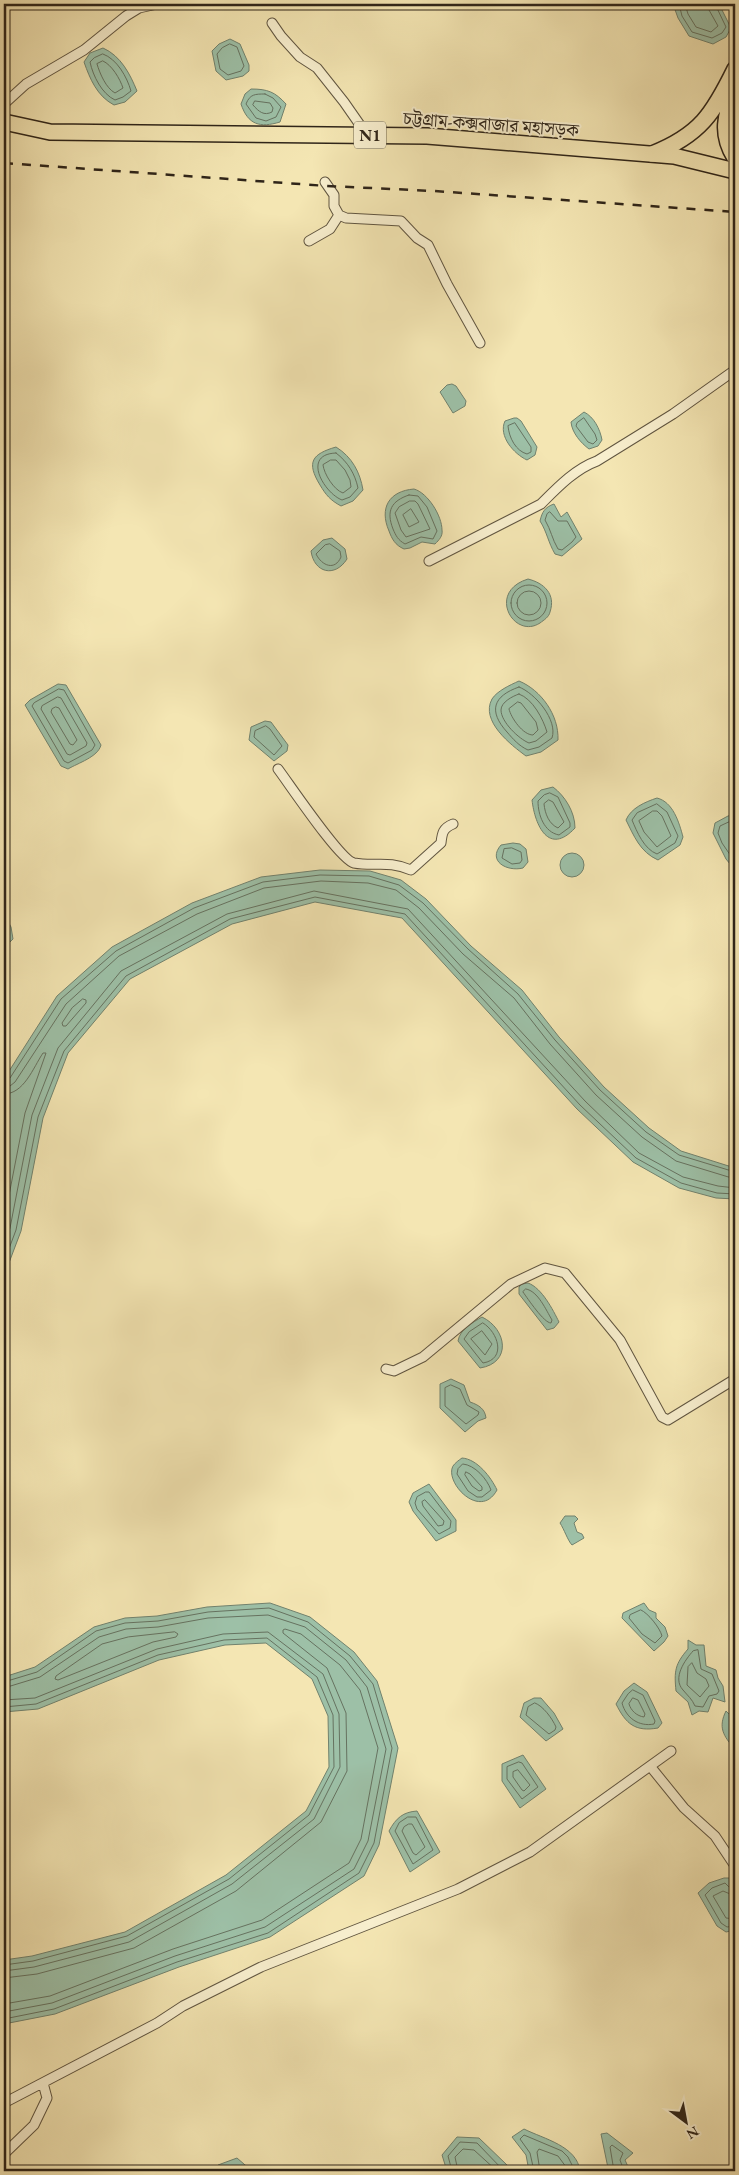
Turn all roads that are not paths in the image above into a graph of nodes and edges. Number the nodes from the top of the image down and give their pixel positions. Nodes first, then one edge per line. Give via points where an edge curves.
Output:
1 (157, 4) edge
2 (272, 22) dead end
3 (735, 69) edge
4 (735, 91) edge
5 (4, 104) edge
6 (4, 122) edge
7 (367, 135) junction
8 (652, 154) junction
9 (735, 158) edge
10 (735, 171) edge
11 (325, 182) dead end
12 (339, 215) junction
13 (309, 242) dead end
14 (480, 343) dead end
15 (735, 370) edge
16 (429, 561) dead end
17 (278, 769) dead end
18 (453, 824) dead end
19 (386, 1369) dead end
20 (735, 1379) edge
21 (670, 1751) dead end
22 (650, 1766) junction
23 (735, 1866) edge
24 (43, 2082) junction
25 (4, 2103) edge
26 (4, 2154) edge

1 - 5 street via 126,16 84,50 26,84
2 - 7 street via 300,57 317,68
3 - 8 main road via 715,106 698,127 684,139
4 - 9 main road via 725,126
6 - 7 main road, চট্টগ্রাম-কক্সবাজার মহাসড়ক / N1 via 50,132
7 - 8 main road, চট্টগ্রাম-কক্সবাজার মহাসড়ক / N1 via 427,136
8 - 10 main road, চট্টগ্রাম-কক্সবাজার মহাসড়ক / N1
11 - 12 street via 334,195 334,206
12 - 13 street via 330,229
12 - 14 street via 401,221 428,245
15 - 16 street via 673,414 588,464 553,490 541,504
17 - 18 street via 325,833 354,863 387,863 411,870 441,843 442,833
19 - 20 street via 394,1371 423,1358 511,1284 545,1268 565,1273 620,1340 662,1416 668,1420
21 - 22 street
22 - 23 street via 684,1808 715,1836
22 - 24 street via 530,1852 458,1889 261,1967
24 - 25 street
24 - 26 street via 47,2098 34,2124

